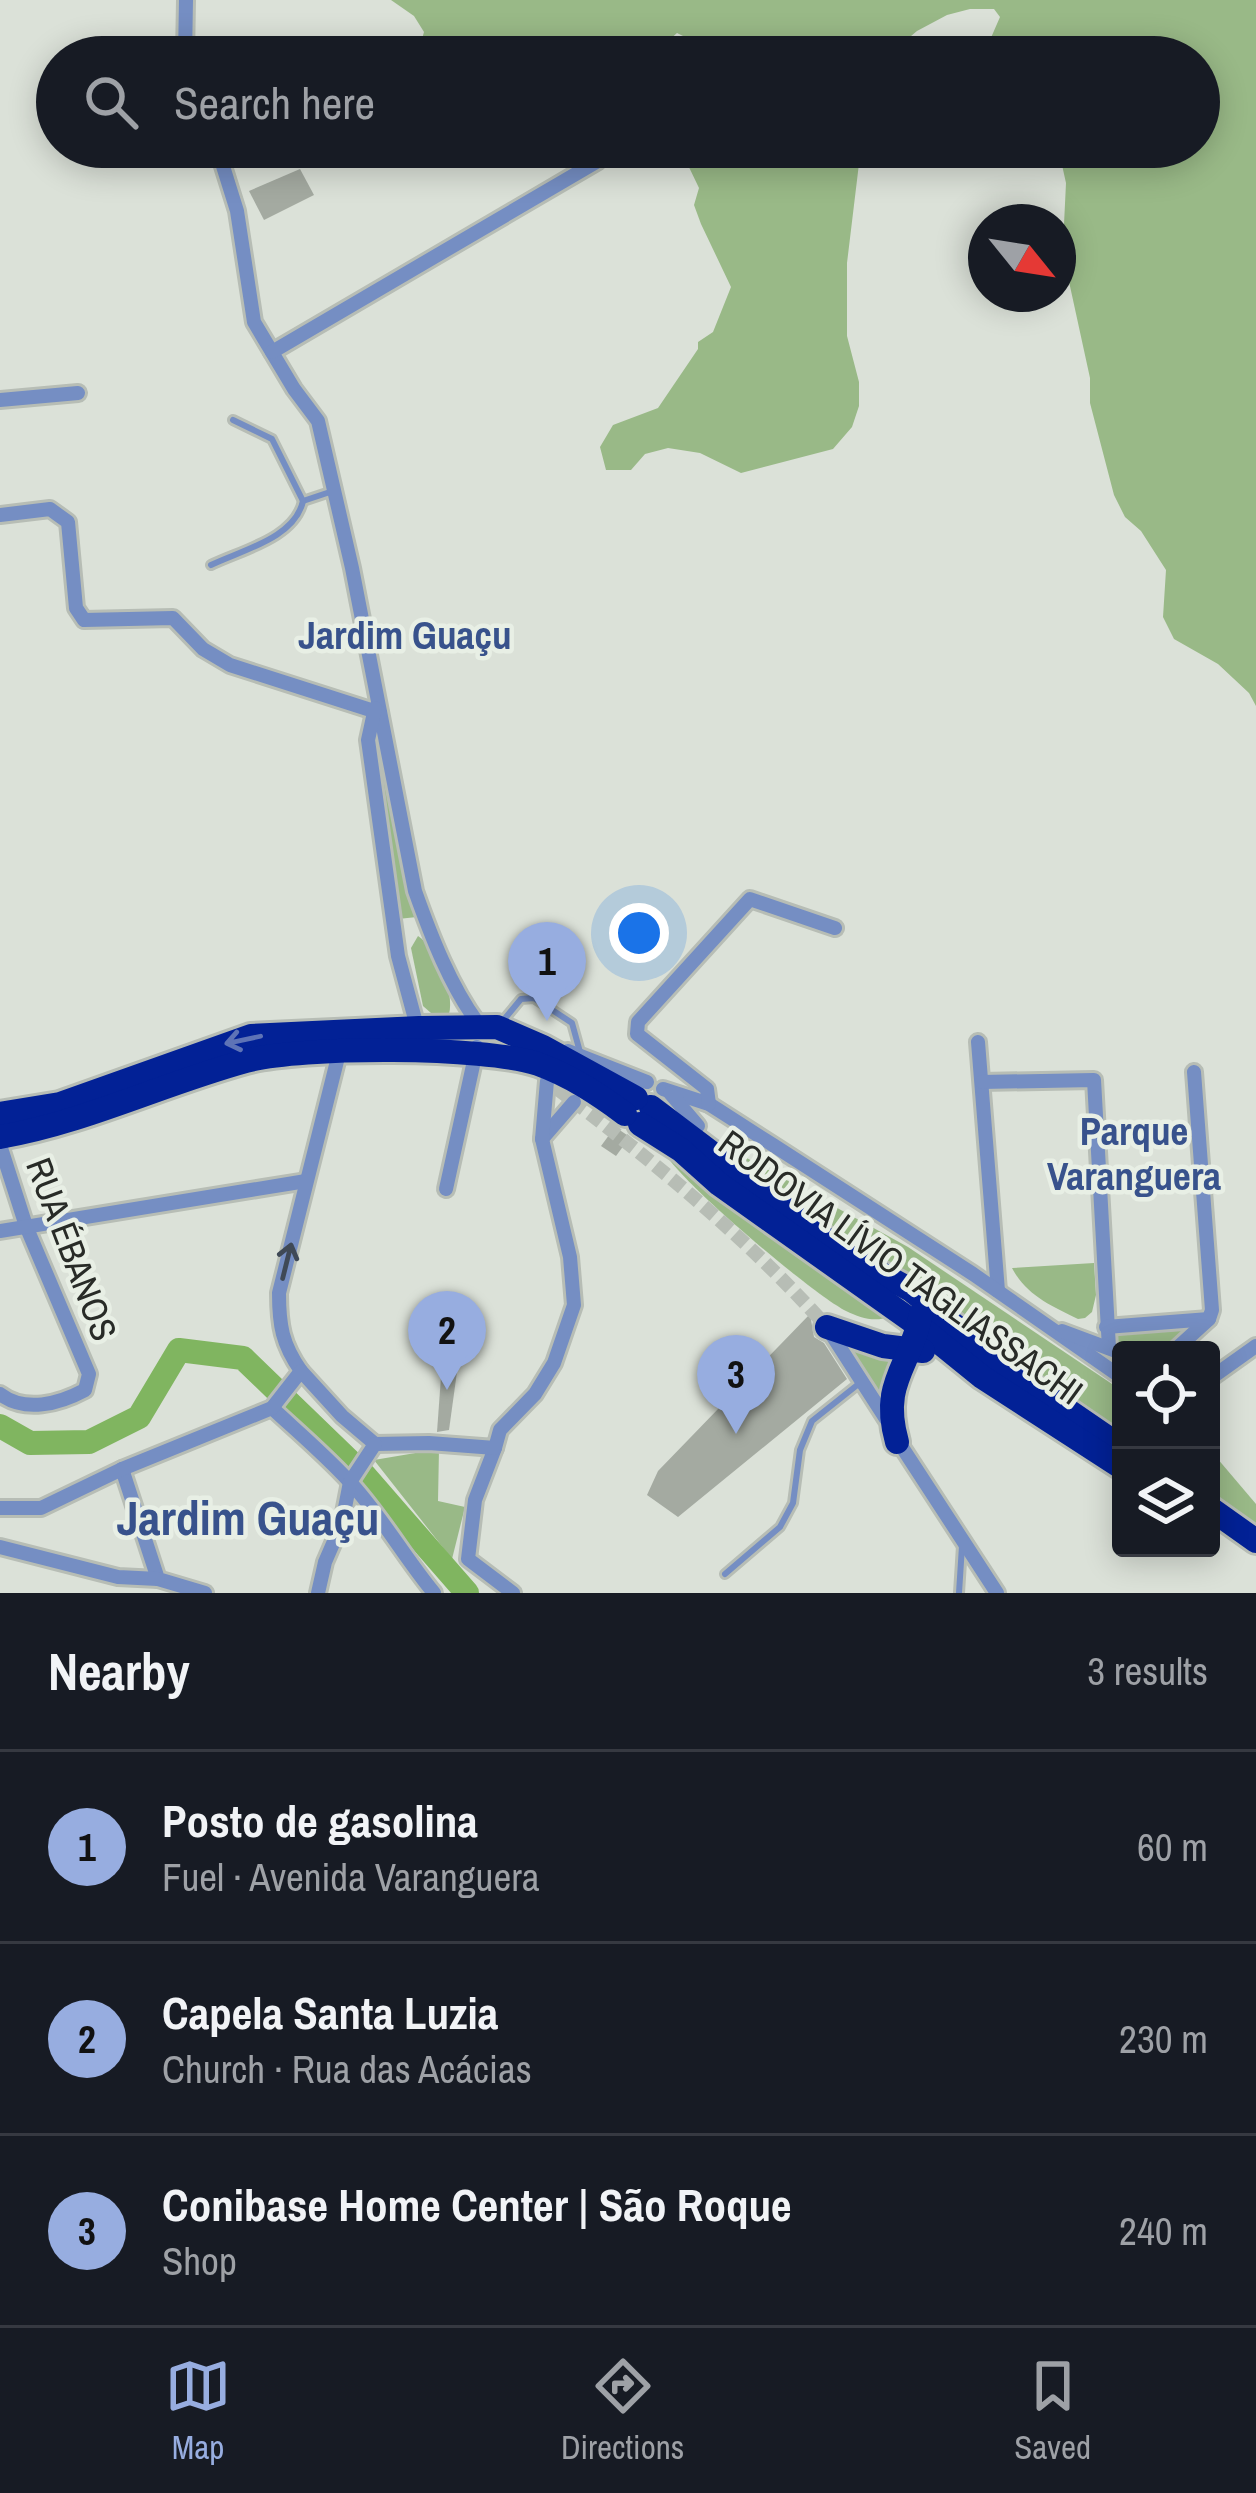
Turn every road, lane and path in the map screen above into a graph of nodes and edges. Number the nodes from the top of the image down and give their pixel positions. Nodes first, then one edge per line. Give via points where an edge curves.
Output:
1 (186, 0) edge
2 (185, 36) edge
3 (223, 168) edge
4 (586, 168) edge
5 (272, 352) junction
6 (78, 393) dead end
7 (0, 400) edge
8 (233, 420) dead end
9 (333, 491) junction
10 (303, 501) junction
11 (0, 515) edge
12 (211, 565) dead end
13 (377, 708) junction
14 (393, 923) junction
15 (427, 923) junction
16 (835, 928) dead end
17 (489, 1027) junction
18 (419, 1040) junction
19 (978, 1042) dead end
20 (543, 1047) junction
21 (339, 1053) junction
22 (476, 1054) junction
23 (581, 1055) junction
24 (1194, 1072) dead end
25 (547, 1082) dead end
26 (982, 1082) junction
27 (647, 1101) junction
28 (574, 1102) dead end
29 (709, 1104) junction
30 (0, 1114) edge
31 (694, 1133) junction
32 (542, 1139) junction
33 (0, 1141) edge
34 (306, 1181) junction
35 (446, 1189) dead end
36 (26, 1226) junction
37 (0, 1231) edge
38 (911, 1290) junction
39 (998, 1292) junction
40 (1209, 1319) junction
41 (1040, 1322) junction
42 (827, 1327) joint
43 (1106, 1328) junction
44 (916, 1338) junction
45 (1185, 1341) edge
46 (1112, 1343) edge
47 (1256, 1346) edge
48 (1112, 1349) edge
49 (1112, 1370) edge
50 (301, 1371) junction
51 (1220, 1372) edge
52 (860, 1382) junction
53 (0, 1394) edge
54 (281, 1398) junction
55 (1112, 1441) edge
56 (898, 1442) junction
57 (375, 1444) junction
58 (495, 1448) junction
59 (1112, 1461) edge
60 (122, 1469) junction
61 (356, 1472) junction
62 (0, 1508) edge
63 (1220, 1516) edge
64 (1220, 1532) edge
65 (1256, 1541) edge
66 (962, 1542) junction
67 (0, 1547) edge
68 (1256, 1556) edge
69 (725, 1574) dead end
70 (158, 1580) junction
71 (205, 1593) edge
72 (318, 1593) edge
73 (434, 1593) edge
74 (513, 1593) edge
75 (959, 1593) edge
76 (998, 1593) edge

1 - 2 street
3 - 5 street via 254,322
4 - 5 street
5 - 9 street via 318,421
6 - 7 street
8 - 10 lane via 272,439
9 - 10 lane
9 - 13 street
10 - 12 lane via 288,529
11 - 13 street via 50,509 68,522 84,620 173,618 230,665
13 - 14 street via 368,740
13 - 15 street
14 - 15 street
14 - 18 street
15 - 17 street via 470,1012
16 - 29 street via 750,899 638,1022 638,1034 707,1089
17 - 18 highway
17 - 20 highway
17 - 22 street
17 - 23 lane via 521,999 534,998 572,1023
18 - 21 highway
18 - 22 highway
18 -> 30 highway via 251,1036 60,1104
19 - 26 street
20 - 23 street
20 - 27 highway
21 - 33 highway via 244,1061
21 - 34 street
22 - 27 highway via 536,1063 590,1088
22 - 35 street
23 - 27 street
24 - 40 street
25 - 32 street
26 - 39 street
26 - 43 street via 1094,1080
27 - 29 street
27 - 31 highway, RODOVIA LÍVIO TAGLIASSACHI
27 - 44 highway, RODOVIA LÍVIO TAGLIASSACHI
28 - 32 street
29 - 31 street
29 - 39 street
31 - 38 highway, RODOVIA LÍVIO TAGLIASSACHI via 848,1256
32 - 58 street via 574,1305 554,1364 500,1430
33 - 36 street, RUA ÉBANOS
34 - 36 street
50 -> 34 street via 279,1325 279,1293
36 - 37 street
36 - 53 street, RUA ÉBANOS via 89,1374 85,1390 65,1400 27,1406
38 - 44 highway via 920,1304
38 - 55 highway, RODOVIA LÍVIO TAGLIASSACHI
39 - 41 street
40 - 43 street
40 - 45 street
41 - 48 street
41 - 49 street
42 - 44 highway via 884,1346
42 - 52 street
43 - 46 street
44 - 56 highway via 889,1402
44 - 59 highway, RODOVIA LÍVIO TAGLIASSACHI
47 - 51 street
50 - 54 street
50 - 57 street
52 - 56 street
52 - 69 lane via 812,1421 780,1527
54 - 60 street
54 - 61 street
56 - 66 street
57 - 58 street
57 - 61 street
58 - 74 street via 476,1500 468,1559
60 - 62 street via 41,1508
60 - 70 street
61 - 72 street
61 - 73 street
63 - 65 highway
64 - 68 highway
66 - 75 lane
66 - 76 street
67 - 70 street
70 - 71 street

